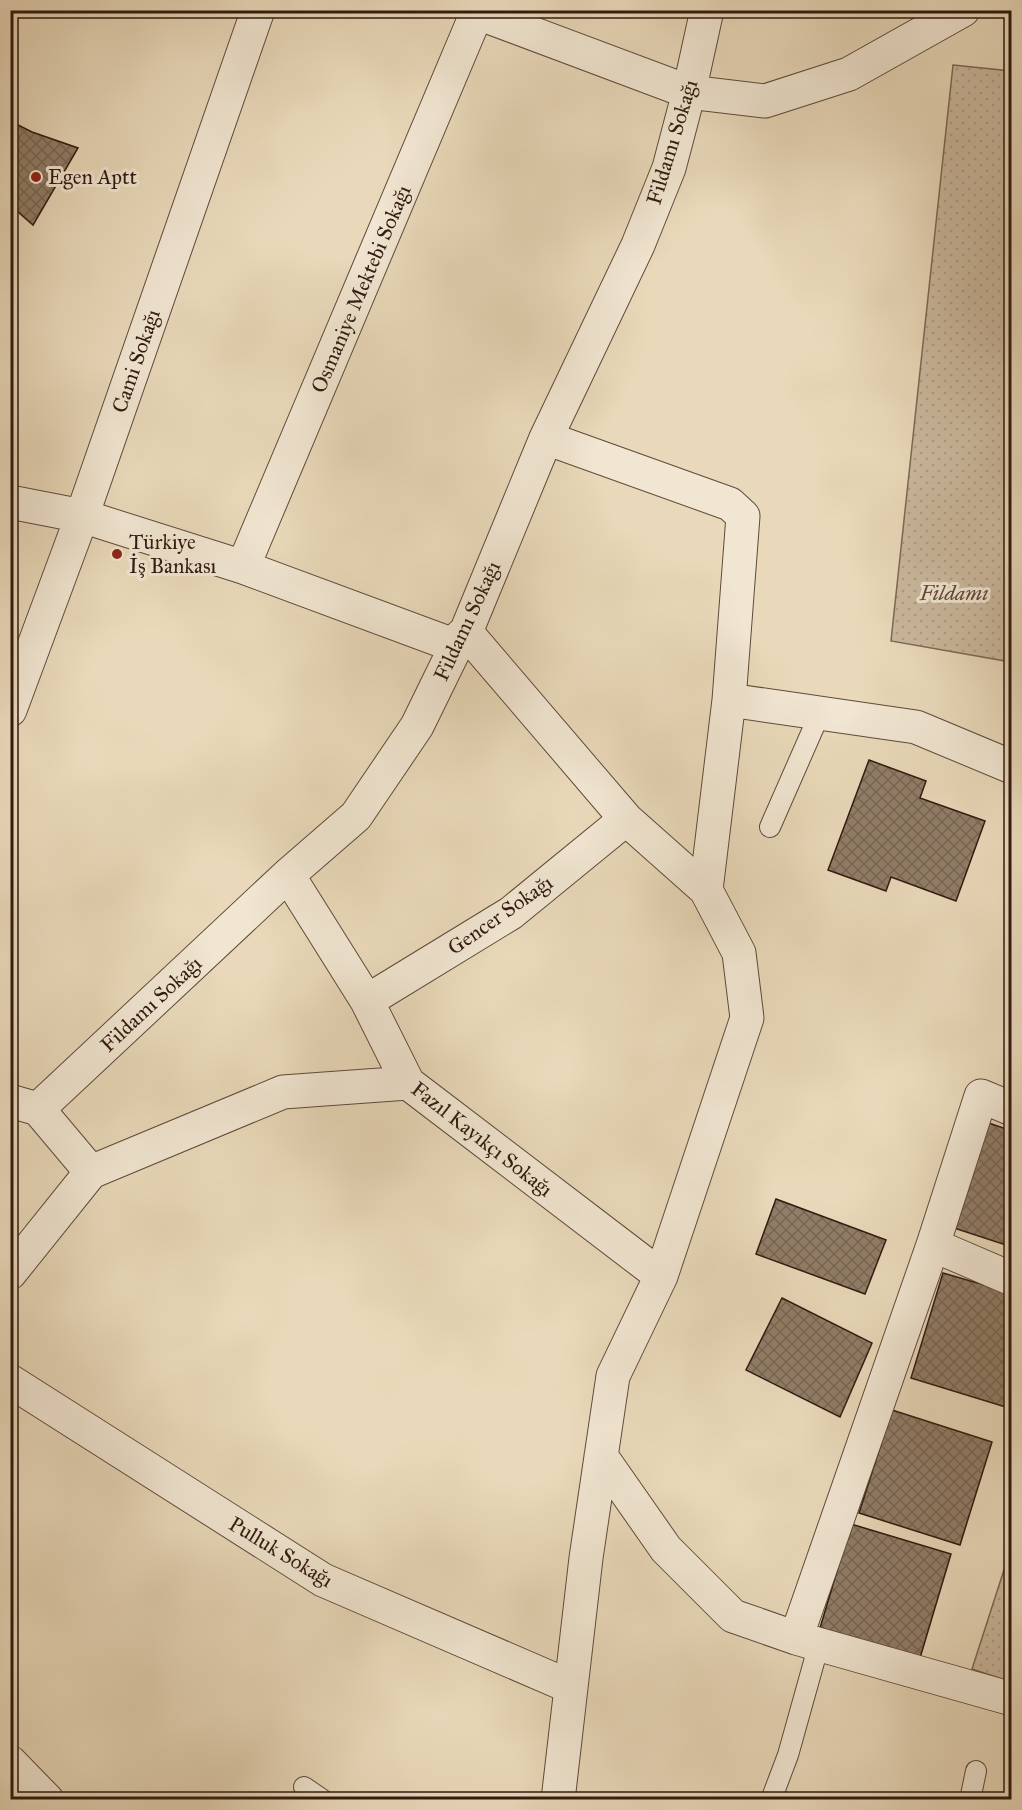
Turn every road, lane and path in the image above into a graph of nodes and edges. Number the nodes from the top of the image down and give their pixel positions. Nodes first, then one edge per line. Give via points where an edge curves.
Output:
1 (258, 10) edge
2 (707, 10) edge
3 (963, 10) edge
4 (475, 12) edge
5 (689, 92) junction
6 (546, 438) junction
7 (10, 502) edge
8 (82, 516) junction
9 (243, 567) junction
10 (461, 639) junction
11 (729, 700) junction
12 (10, 710) edge
13 (820, 713) junction
14 (1011, 767) edge
15 (626, 819) junction
16 (770, 827) dead end
17 (288, 875) junction
18 (706, 890) junction
19 (367, 1001) junction
20 (408, 1083) junction
21 (24, 1105) edge
22 (1011, 1109) edge
23 (91, 1172) junction
24 (933, 1245) junction
25 (10, 1273) edge
26 (661, 1276) junction
27 (1011, 1279) edge
28 (10, 1381) edge
29 (601, 1456) junction
30 (807, 1641) junction
31 (571, 1687) junction
32 (1011, 1699) edge
33 (10, 1762) edge
34 (976, 1771) dead end
35 (304, 1787) dead end
36 (47, 1800) edge
37 (322, 1800) edge
38 (558, 1800) edge
39 (771, 1800) edge
40 (970, 1800) edge

1 - 8 street, Cami Sokağı
2 - 5 street, Fildamı Sokağı
3 - 5 street via 849,74 765,101
4 - 5 street
4 - 9 street, Osmaniye Mektebi Sokağı
5 - 6 street, Fildamı Sokağı via 669,168 638,245
6 - 10 street, Fildamı Sokağı
6 - 11 street via 730,504 742,516
7 - 8 street
8 - 9 street
8 - 12 street, Cami Sokağı
9 - 10 street
10 - 15 street
10 - 17 street, Fildamı Sokağı via 417,726 356,816
11 - 13 street
11 - 18 street
13 - 14 street via 916,727
13 - 16 lane
15 - 18 street
15 - 19 street, Gencer Sokağı via 511,913
17 - 19 street, Fazıl Kayıkçı Sokağı
17 - 21 street, Fildamı Sokağı
18 - 26 street via 739,953 747,1018
19 - 20 street, Fazıl Kayıkçı Sokağı
20 - 23 street via 283,1092
20 - 26 street, Fazıl Kayıkçı Sokağı
21 - 23 street, Fildamı Sokağı
22 - 24 street via 981,1096
23 - 25 street
24 - 27 street
24 - 30 street
26 - 29 street via 613,1376
28 - 31 street, Pulluk Sokağı via 323,1580
29 - 30 street via 666,1549 733,1616
29 - 31 street
30 - 32 street
30 - 39 lane via 788,1755
31 - 38 street
33 - 36 street
34 - 40 lane
35 - 37 lane

